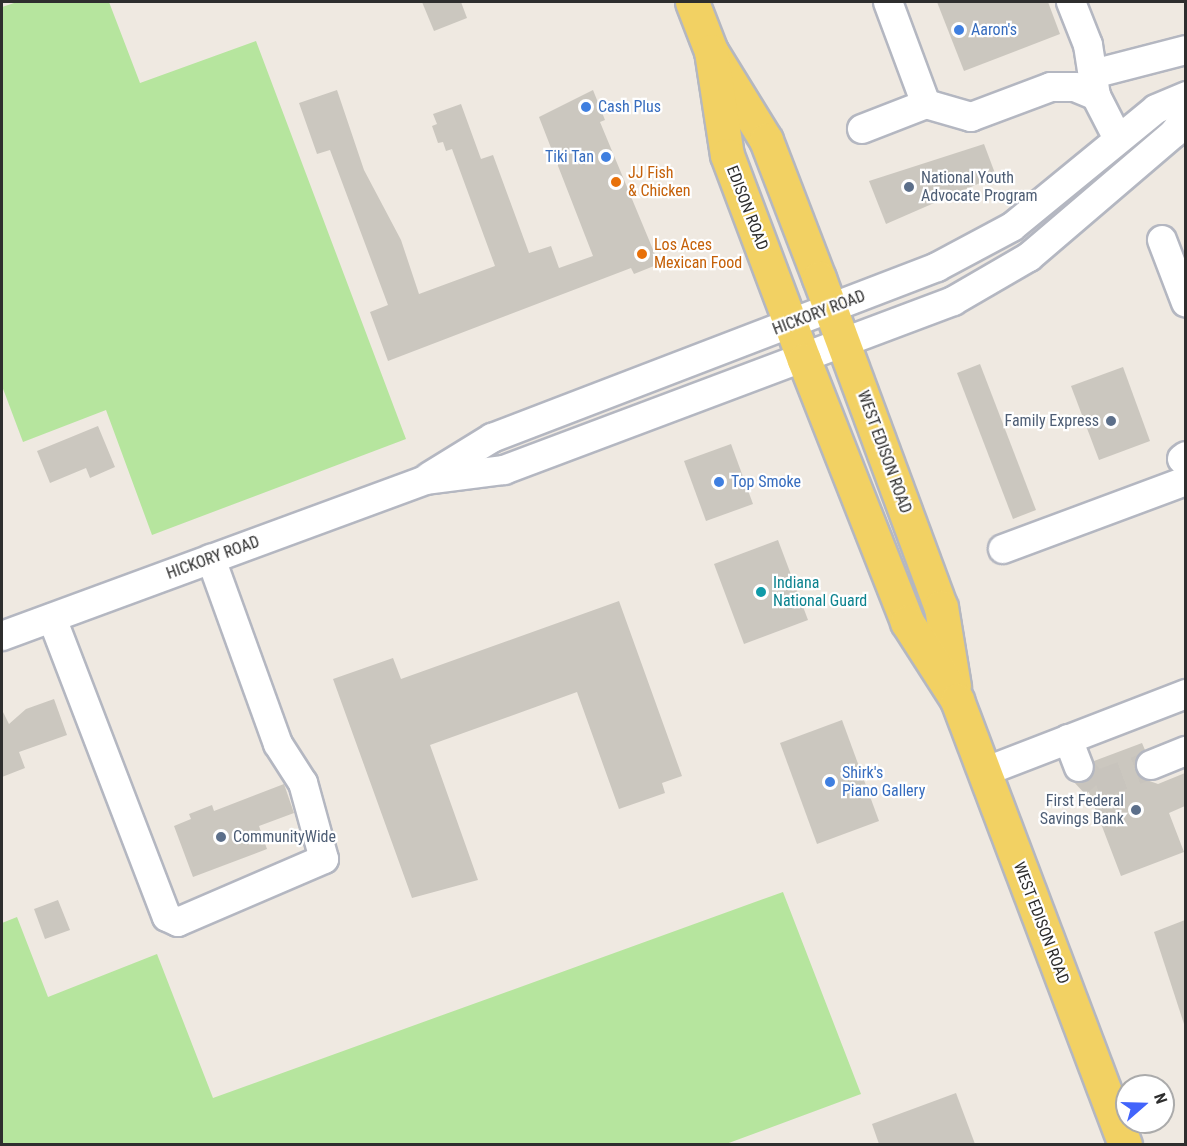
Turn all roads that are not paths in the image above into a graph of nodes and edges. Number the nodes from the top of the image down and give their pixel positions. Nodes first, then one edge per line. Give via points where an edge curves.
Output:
1 (888, 2) edge
2 (1071, 2) edge
3 (701, 4) edge
4 (1185, 50) edge
5 (711, 51) junction
6 (1094, 85) junction
7 (1185, 96) edge
8 (926, 104) junction
9 (1185, 117) edge
10 (861, 129) dead end
11 (1118, 139) junction
12 (1162, 240) dead end
13 (1185, 303) edge
14 (831, 309) junction
15 (791, 324) junction
16 (844, 344) junction
17 (804, 360) junction
18 (1184, 465) edge
19 (425, 480) junction
20 (1003, 549) dead end
21 (212, 559) junction
22 (52, 618) junction
23 (2, 636) edge
24 (1185, 694) edge
25 (957, 700) junction
26 (1068, 739) junction
27 (1185, 751) edge
28 (1151, 765) tunnel mouth
29 (1080, 767) tunnel mouth
30 (984, 772) junction
31 (1125, 1144) edge

1 - 8 street
2 - 6 street
3 - 5 main road, EDISON ROAD
4 - 6 street
5 - 14 main road, EDISON ROAD via 766,140
5 - 15 main road, EDISON ROAD via 727,155
6 - 8 street via 1051,87 967,117
6 - 11 street
7 - 11 street, HICKORY ROAD via 1156,109
8 - 10 street
9 - 16 street, HICKORY ROAD via 1174,133 1029,257 953,300
11 - 14 street, HICKORY ROAD via 1012,227 937,267
12 - 13 street
14 - 15 street, HICKORY ROAD
14 - 16 main road, EDISON ROAD
15 - 17 main road, EDISON ROAD
15 - 19 street, HICKORY ROAD via 492,438
16 - 17 street, HICKORY ROAD
16 - 25 main road, WEST EDISON ROAD via 941,607
17 - 19 street, HICKORY ROAD via 504,470
17 - 25 main road, WEST EDISON ROAD via 907,622
18 - 20 street
19 - 21 street, HICKORY ROAD
21 - 22 street, HICKORY ROAD
21 - 22 street via 278,744 303,783 324,860 178,922 167,917
22 - 23 street, HICKORY ROAD
24 - 26 street
25 - 30 main road, WEST EDISON ROAD
26 - 29 street
26 - 30 street
27 - 28 street
30 - 31 main road, WEST EDISON ROAD

